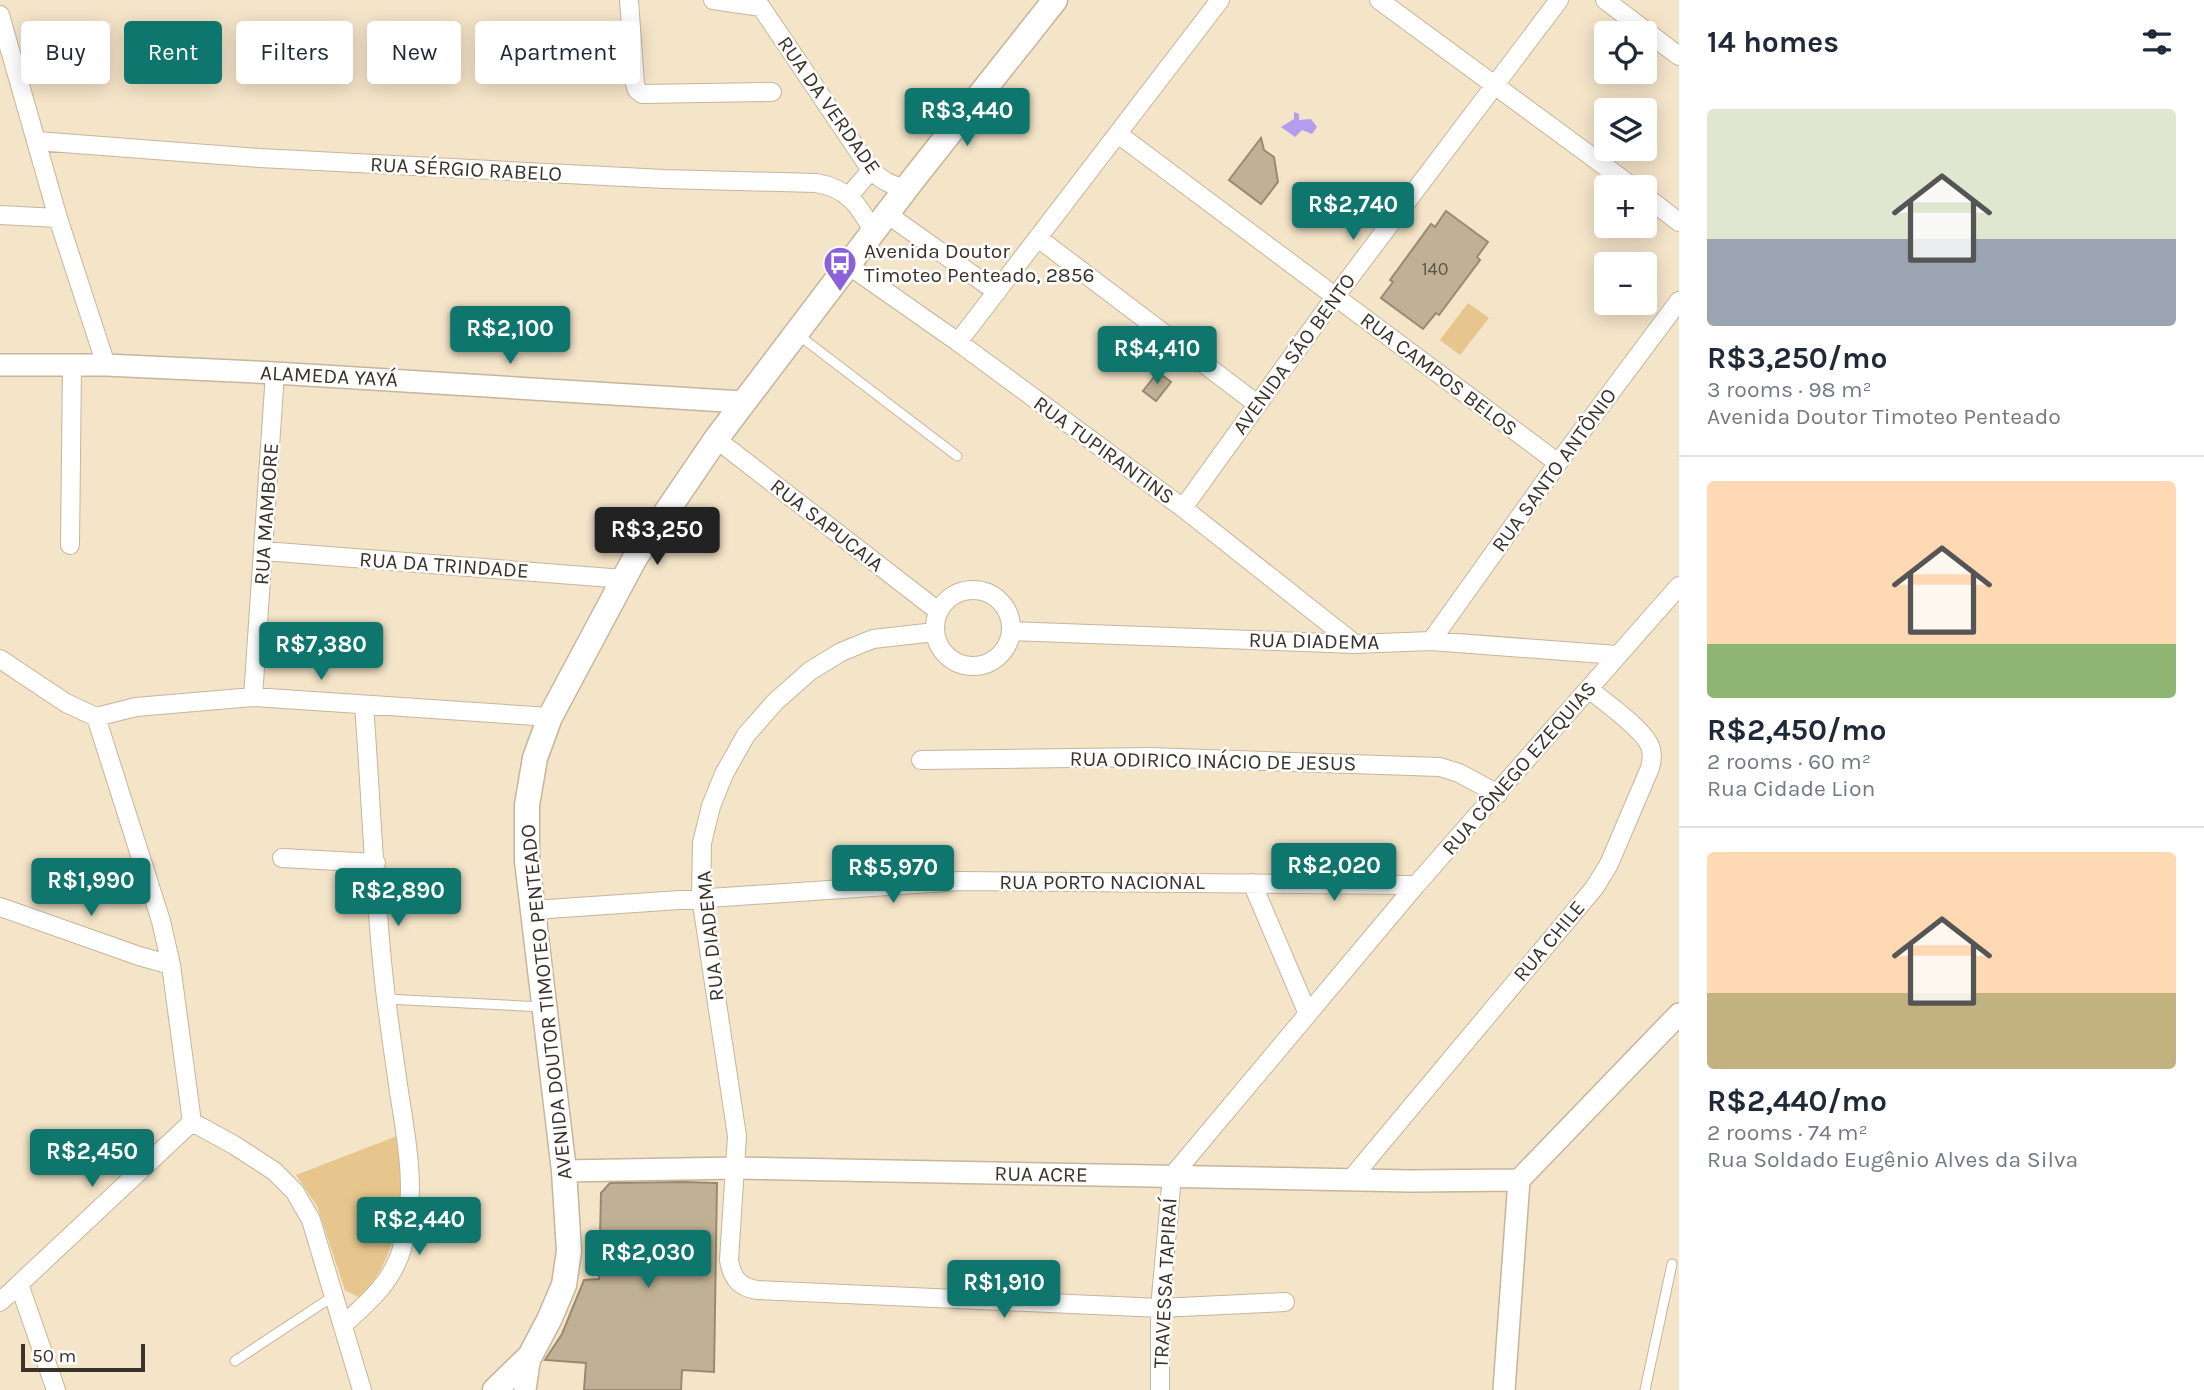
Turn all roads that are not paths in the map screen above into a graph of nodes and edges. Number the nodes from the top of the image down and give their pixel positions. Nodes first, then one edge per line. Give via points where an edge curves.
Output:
1 (629, 0) edge
2 (713, 0) edge
3 (1220, 0) edge
4 (1379, 0) edge
5 (1559, 0) edge
6 (1605, 0) edge
7 (1052, 1) edge
8 (0, 15) edge
9 (1679, 56) edge
10 (7, 63) edge
11 (1496, 86) junction
12 (772, 92) dead end
13 (1118, 134) junction
14 (37, 141) junction
15 (871, 170) junction
16 (1617, 175) edge
17 (907, 188) junction
18 (849, 196) junction
19 (1657, 205) edge
20 (0, 215) edge
21 (58, 218) junction
22 (1679, 222) edge
23 (880, 223) junction
24 (1038, 238) junction
25 (848, 265) junction
26 (997, 292) junction
27 (1335, 297) junction
28 (1679, 301) edge
29 (796, 332) junction
30 (958, 342) junction
31 (0, 365) edge
32 (106, 365) junction
33 (72, 366) junction
34 (275, 373) junction
35 (742, 402) junction
36 (1257, 404) junction
37 (716, 439) junction
38 (957, 456) dead end
39 (1558, 463) junction
40 (1183, 508) junction
41 (70, 545) dead end
42 (264, 551) junction
43 (624, 579) junction
44 (1679, 586) edge
45 (938, 611) junction
46 (1011, 631) junction
47 (934, 632) junction
48 (1431, 641) junction
49 (1355, 644) junction
50 (1617, 654) junction
51 (0, 659) edge
52 (1589, 689) junction
53 (253, 697) junction
54 (365, 705) junction
55 (96, 717) junction
56 (550, 717) junction
57 (921, 760) dead end
58 (1498, 794) junction
59 (282, 858) dead end
60 (376, 863) junction
61 (1252, 883) junction
62 (1416, 885) junction
63 (702, 897) junction
64 (0, 906) edge
65 (533, 910) junction
66 (171, 965) junction
67 (386, 999) junction
68 (544, 1007) junction
69 (1308, 1014) junction
70 (1679, 1014) edge
71 (192, 1122) junction
72 (737, 1168) junction
73 (564, 1171) junction
74 (1172, 1176) junction
75 (1351, 1179) junction
76 (1519, 1180) junction
77 (1672, 1264) dead end
78 (1668, 1280) junction
79 (1679, 1283) edge
80 (19, 1284) junction
81 (335, 1295) junction
82 (0, 1302) edge
83 (1285, 1302) dead end
84 (1160, 1308) junction
85 (344, 1324) junction
86 (530, 1356) junction
87 (235, 1361) dead end
88 (56, 1390) edge
89 (362, 1390) edge
90 (495, 1390) edge
91 (525, 1390) edge
92 (1160, 1390) edge
93 (1504, 1390) edge
94 (1645, 1390) edge

1 - 12 street via 635,83 642,94
2 - 15 street, RUA DA VERDADE via 761,7
3 - 13 street
4 - 11 street
5 - 11 street, AVENIDA SÃO BENTO
6 - 9 street
7 - 17 main road, AVENIDA DOUTOR TIMOTEO PENTEADO
8 - 10 street
10 - 14 street
11 - 16 street
11 - 27 street, AVENIDA SÃO BENTO
13 - 24 street
13 - 27 street, RUA CAMPOS BELOS
14 - 18 street, RUA SÉRGIO RABELO via 274,159 816,184 829,185
14 - 21 street
15 - 17 street, RUA DA VERDADE via 894,187
15 - 18 street
17 - 23 main road, AVENIDA DOUTOR TIMOTEO PENTEADO
18 - 23 street
19 - 22 street
20 - 21 street
21 - 32 street
23 - 25 main road, AVENIDA DOUTOR TIMOTEO PENTEADO
23 - 26 street
24 - 26 street
24 - 36 street
25 - 29 main road, AVENIDA DOUTOR TIMOTEO PENTEADO
25 - 30 street, RUA TUPIRANTINS
26 - 30 street
27 - 36 street, AVENIDA SÃO BENTO
27 - 39 street, RUA CAMPOS BELOS
28 - 39 street, RUA SANTO ANTÔNIO
29 - 35 main road, AVENIDA DOUTOR TIMOTEO PENTEADO
29 - 38 lane
30 - 40 street, RUA TUPIRANTINS
31 - 33 street, ALAMEDA YAYÁ
32 - 33 street, ALAMEDA YAYÁ
32 - 34 street, ALAMEDA YAYÁ
33 - 41 street
34 - 35 street, ALAMEDA YAYÁ
34 - 42 street, RUA MAMBORE
35 - 37 main road, AVENIDA DOUTOR TIMOTEO PENTEADO
36 - 40 street, AVENIDA SÃO BENTO
37 - 43 main road, AVENIDA DOUTOR TIMOTEO PENTEADO
37 - 45 street, RUA SAPUCAIA
39 - 48 street, RUA SANTO ANTÔNIO
40 - 49 street, RUA TUPIRANTINS
42 - 43 street, RUA DA TRINDADE
42 - 53 street, RUA MAMBORE
43 - 56 main road, AVENIDA DOUTOR TIMOTEO PENTEADO
44 - 50 street, RUA CÔNEGO EZEQUIAS
45 - 46 street via 957,593 983,591 1004,606
45 - 47 street
46 - 47 street via 1001,654 979,666 955,662 938,644
46 - 49 street, RUA DIADEMA
47 - 63 street, RUA DIADEMA via 873,639 841,652 810,671 775,702 746,736 711,806 702,843
48 - 49 street, RUA DIADEMA
48 - 50 street, RUA DIADEMA
50 - 52 street, RUA CÔNEGO EZEQUIAS
51 - 55 street via 66,704
52 - 58 street, RUA CÔNEGO EZEQUIAS
52 - 75 street, RUA CHILE via 1644,736 1653,757 1609,864 1595,887
53 - 54 street
53 - 55 street via 136,707
54 - 56 street
54 - 60 street
55 - 66 street
56 - 65 main road, AVENIDA DOUTOR TIMOTEO PENTEADO via 535,758 527,806
57 - 58 street, RUA ODIRICO INÁCIO DE JESUS via 1150,757 1430,767 1459,773
58 - 62 street, RUA CÔNEGO EZEQUIAS
59 - 60 street
60 - 67 street
61 - 62 street, RUA PORTO NACIONAL
61 - 63 street, RUA PORTO NACIONAL via 960,881
61 - 69 street
62 - 69 street, RUA CÔNEGO EZEQUIAS
63 - 65 street, RUA PORTO NACIONAL
63 - 72 street, RUA DIADEMA via 737,1136
64 - 66 street
65 - 68 main road, AVENIDA DOUTOR TIMOTEO PENTEADO
66 - 71 street
67 - 68 lane
67 - 85 street via 409,1154 410,1210 394,1270 376,1296
68 - 73 main road, AVENIDA DOUTOR TIMOTEO PENTEADO
69 - 74 street, RUA CÔNEGO EZEQUIAS
70 - 76 street
71 - 80 street
71 - 81 street via 274,1171 295,1192 311,1220
72 - 73 street, RUA ACRE
72 - 74 street, RUA ACRE
72 - 84 street, RUA DIADEMA via 729,1260 736,1282 745,1288
73 - 86 main road, AVENIDA DOUTOR TIMOTEO PENTEADO via 569,1251 564,1285
74 - 75 street, RUA ACRE
74 - 84 street, TRAVESSA TAPIRAÍ
75 - 76 street, RUA ACRE
76 - 93 street
77 - 78 lane
78 - 79 lane
78 - 94 lane
80 - 82 street
80 - 88 street
81 - 85 street
81 - 87 lane
83 - 84 street
84 - 92 street, TRAVESSA TAPIRAÍ
85 - 89 street
86 - 90 main road, AVENIDA DOUTOR TIMOTEO PENTEADO
86 - 91 street

